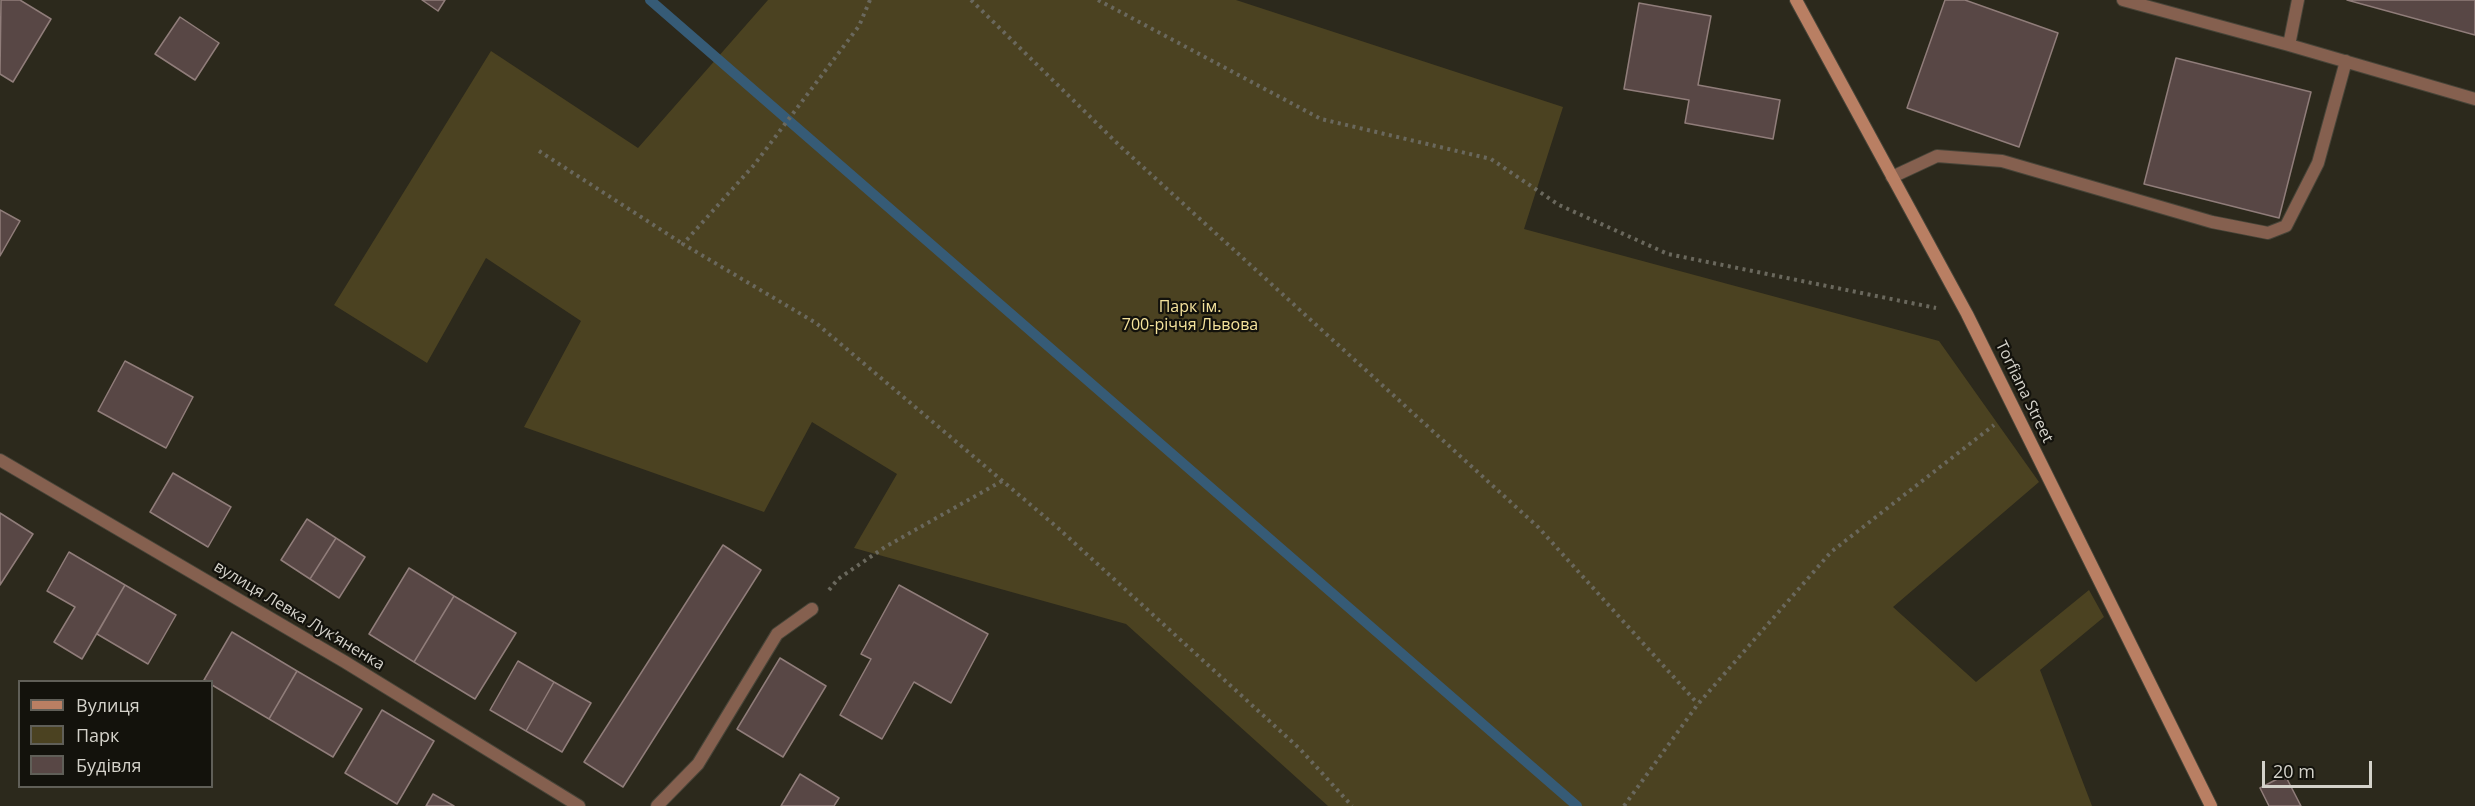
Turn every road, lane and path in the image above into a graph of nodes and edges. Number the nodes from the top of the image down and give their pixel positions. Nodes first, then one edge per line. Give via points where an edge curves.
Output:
1 (870, 0) edge
2 (971, 0) edge
3 (1098, 0) edge
4 (1796, 0) edge
5 (2123, 0) edge
6 (2298, 0) edge
7 (2289, 45) junction
8 (2346, 61) junction
9 (2475, 99) edge
10 (539, 151) dead end
11 (1892, 177) junction
12 (682, 244) junction
13 (1967, 314) junction
14 (1999, 420) dead end
15 (0, 460) edge
16 (1002, 481) junction
17 (812, 609) joint
18 (1698, 704) junction
19 (579, 806) edge
20 (657, 806) edge
21 (1352, 806) edge
22 (1624, 806) edge
23 (2211, 806) edge

1 - 12 path via 859,26 754,165
2 - 18 path via 1121,147 1538,526
3 - 13 path via 1321,119 1491,159 1559,205 1668,254
4 - 11 street, Torfiana Street
5 - 7 street
6 - 7 street
7 - 8 street
8 - 9 street
8 - 11 street via 2318,163 2286,226 2268,233 2212,222 2002,160 1937,156
10 - 12 path
11 - 13 street, Torfiana Street
12 - 16 path via 816,323
13 - 23 street, Torfiana Street
14 - 18 path via 1831,552
15 - 19 street, вулиця Левка Лукʼяненка via 345,662
16 - 17 path via 885,547 838,579
16 - 21 path via 1300,749
17 - 20 street via 777,634 698,764
18 - 22 path

